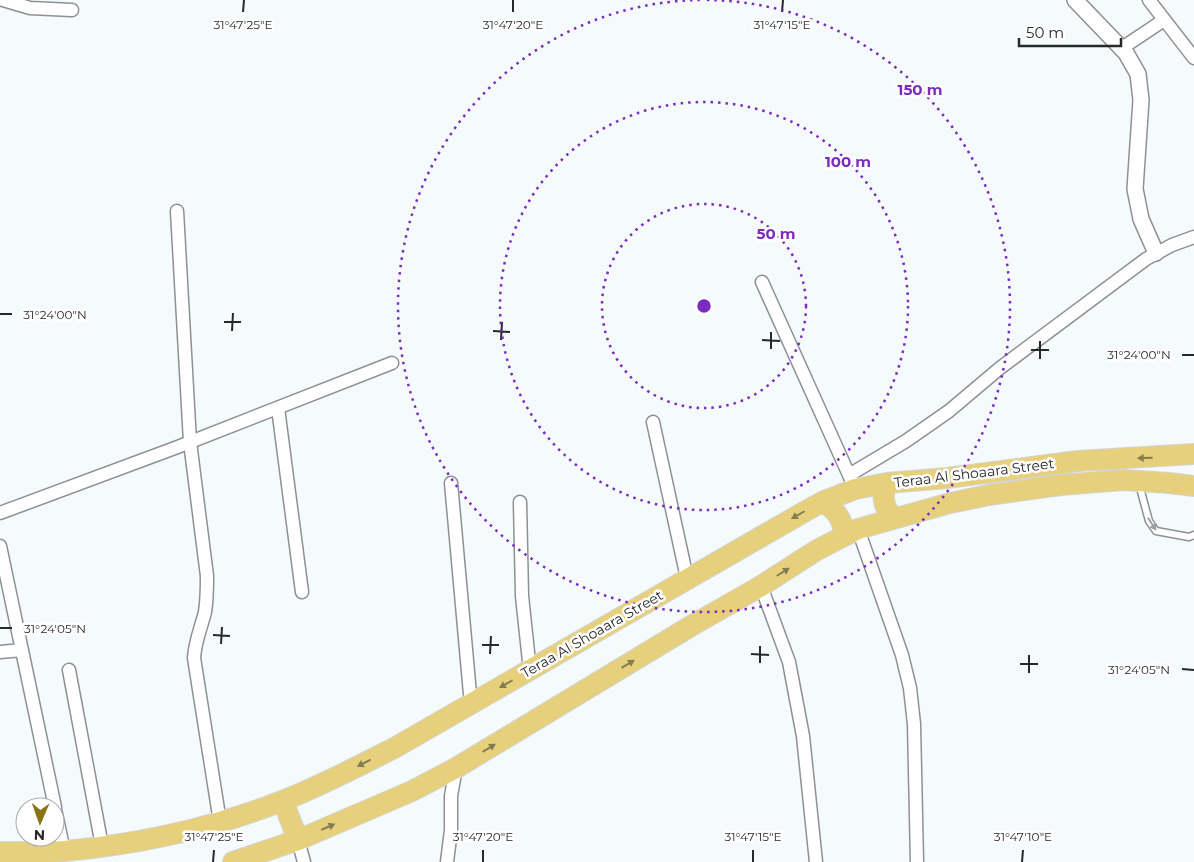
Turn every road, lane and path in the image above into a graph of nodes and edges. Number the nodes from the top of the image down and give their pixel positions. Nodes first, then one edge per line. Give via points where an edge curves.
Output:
1 (3, 0) edge
2 (1075, 0) edge
3 (1149, 0) edge
4 (72, 10) dead end
5 (1164, 20) junction
6 (1122, 48) junction
7 (1194, 58) edge
8 (177, 211) dead end
9 (1194, 237) edge
10 (1156, 253) junction
11 (762, 282) dead end
12 (392, 363) dead end
13 (278, 408) junction
14 (653, 422) dead end
15 (190, 442) junction
16 (1194, 454) edge
17 (1138, 481) junction
18 (852, 482) junction
19 (451, 483) dead end
20 (887, 483) junction
21 (1194, 486) edge
22 (520, 502) dead end
23 (822, 502) junction
24 (0, 514) edge
25 (894, 518) junction
26 (851, 532) junction
27 (1194, 535) edge
28 (0, 546) edge
29 (687, 578) junction
30 (761, 586) junction
31 (302, 592) dead end
32 (22, 650) junction
33 (0, 652) edge
34 (69, 670) dead end
35 (530, 671) junction
36 (471, 705) junction
37 (456, 768) junction
38 (53, 797) edge
39 (283, 801) junction
40 (220, 822) junction
41 (298, 840) junction
42 (102, 846) junction
43 (63, 847) edge
44 (64, 851) junction
45 (0, 852) edge
46 (233, 862) edge
47 (304, 862) edge
48 (447, 862) edge
49 (816, 862) edge
50 (917, 862) edge

1 - 4 street via 30,8
2 - 6 street
3 - 5 street
5 - 6 street
5 - 7 street
6 - 10 street via 1135,66 1140,82 1135,190 1138,209
8 - 15 street
9 - 10 street
10 - 18 street
11 - 18 street
12 - 13 street
13 - 15 street
13 - 31 street
14 - 29 street
15 - 24 street
15 - 40 street via 207,593 194,658
16 -> 20 highway, Teraa Al Shoaara Street via 1078,461
17 - 21 highway, Teraa Al Shoaara Street
17 - 25 highway, Teraa Al Shoaara Street via 1077,482 989,495
17 -> 27 lane via 1148,521 1156,531 1188,537
18 - 20 highway, Teraa Al Shoaara Street
18 - 23 highway, Teraa Al Shoaara Street
19 - 36 street
20 - 25 highway via 884,499
22 - 35 street via 522,596
23 - 26 highway via 834,509 844,528
23 -> 29 highway, Teraa Al Shoaara Street
25 - 26 highway, Teraa Al Shoaara Street
30 -> 26 highway, Teraa Al Shoaara Street via 816,550
26 - 50 street via 902,656 910,688 914,724
28 - 32 street
29 - 35 highway, Teraa Al Shoaara Street
37 -> 30 highway, Teraa Al Shoaara Street
30 - 49 street via 788,662 803,736
32 - 33 street
32 - 38 street
34 - 42 street
35 -> 36 highway, Teraa Al Shoaara Street
36 -> 39 highway, Teraa Al Shoaara Street via 396,747
41 -> 37 highway, Teraa Al Shoaara Street via 412,791
37 - 48 street
39 - 40 highway, Teraa Al Shoaara Street
39 - 41 highway
40 - 42 highway, Teraa Al Shoaara Street via 164,836
41 - 46 highway, Teraa Al Shoaara Street
41 - 47 street
42 - 44 highway, Teraa Al Shoaara Street
43 - 44 street
44 - 45 highway, Teraa Al Shoaara Street

